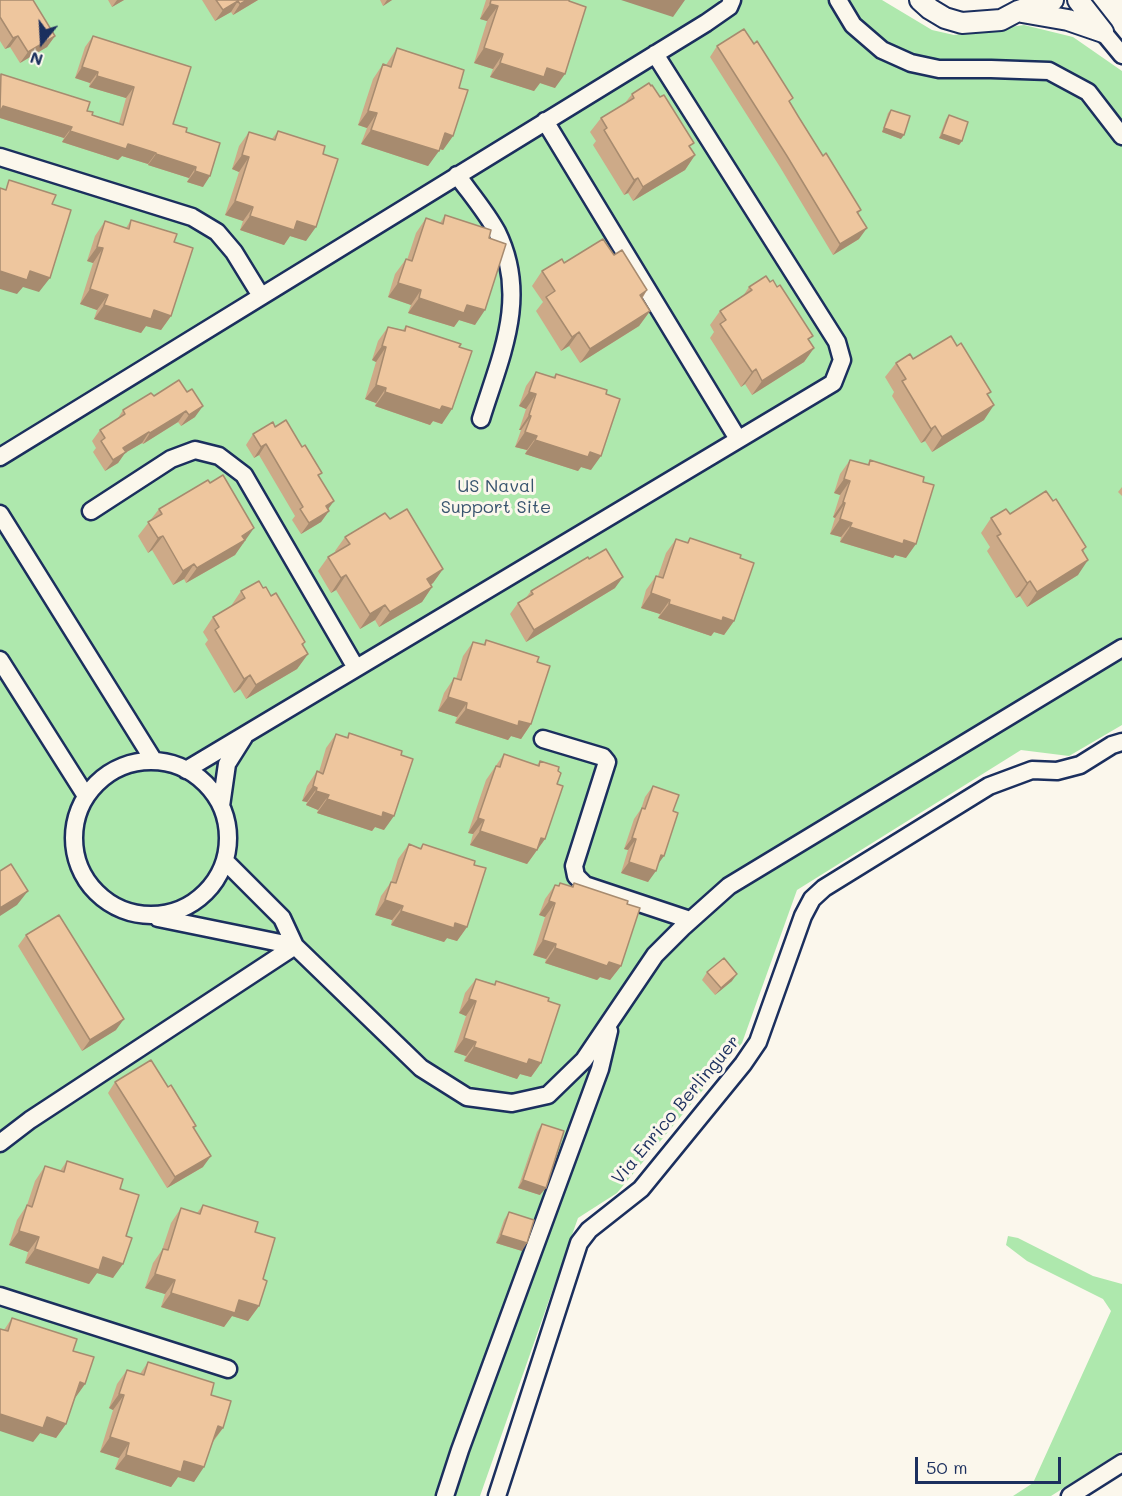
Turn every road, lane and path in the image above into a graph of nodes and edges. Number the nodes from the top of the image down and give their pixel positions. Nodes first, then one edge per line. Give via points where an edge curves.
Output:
1 (732, 0) edge
2 (838, 0) edge
3 (920, 0) edge
4 (1053, 0) edge
5 (1078, 0) edge
6 (1018, 11) junction
7 (1103, 32) junction
8 (655, 54) junction
9 (1122, 55) edge
10 (545, 121) junction
11 (1122, 136) edge
12 (0, 157) edge
13 (457, 175) junction
14 (261, 296) junction
15 (481, 419) dead end
16 (738, 439) junction
17 (0, 457) edge
18 (91, 511) dead end
19 (0, 514) edge
20 (1122, 648) edge
21 (0, 660) edge
22 (356, 668) junction
23 (246, 734) junction
24 (543, 739) dead end
25 (1122, 742) edge
26 (154, 761) junction
27 (186, 770) junction
28 (86, 796) junction
29 (221, 807) junction
30 (225, 861) junction
31 (136, 914) junction
32 (690, 920) junction
33 (295, 946) junction
34 (611, 1021) junction
35 (0, 1143) edge
36 (0, 1296) edge
37 (228, 1369) dead end
38 (1122, 1464) edge
39 (445, 1496) edge
40 (497, 1496) edge
41 (1070, 1496) edge

1 - 8 street via 720,14
2 - 11 street via 853,25 882,50 911,63 939,69 1049,71 1088,92
3 - 6 street via 945,18 962,23 1001,20
4 - 6 street
5 - 7 street
6 - 7 street via 1068,20
7 - 9 street
8 - 10 street
8 - 16 street via 837,342 842,360 833,383
10 - 13 street
10 - 16 street
12 - 14 street via 192,217 217,232
13 - 14 street
13 - 15 street via 496,230 512,283 506,341
14 - 17 street
16 - 22 street
18 - 22 street via 171,459 195,450 219,456 244,475
19 - 26 street
20 - 32 street via 729,886
21 - 28 street
22 - 23 street
23 - 27 street
23 - 29 street via 226,764
24 - 32 street via 603,757 607,762 574,866 576,876 585,885
25 - 40 street, Via Enrico Berlinguer via 1080,765 1057,771 1032,770 989,786 812,898 758,1042 641,1190 589,1230 579,1243
26 - 27 street
26 - 28 street via 128,765 104,777
27 - 29 street via 207,785
28 - 31 street via 76,819 74,844 80,868 93,890 113,905
29 - 30 street via 227,824
30 - 31 street via 208,890 181,910 159,915
30 - 33 street via 282,918
31 - 33 street
32 - 34 street via 655,955
33 - 34 street via 421,1068 467,1097 512,1103 548,1095 584,1060
33 - 35 street
34 - 39 street via 600,1069
36 - 37 street
38 - 41 street

